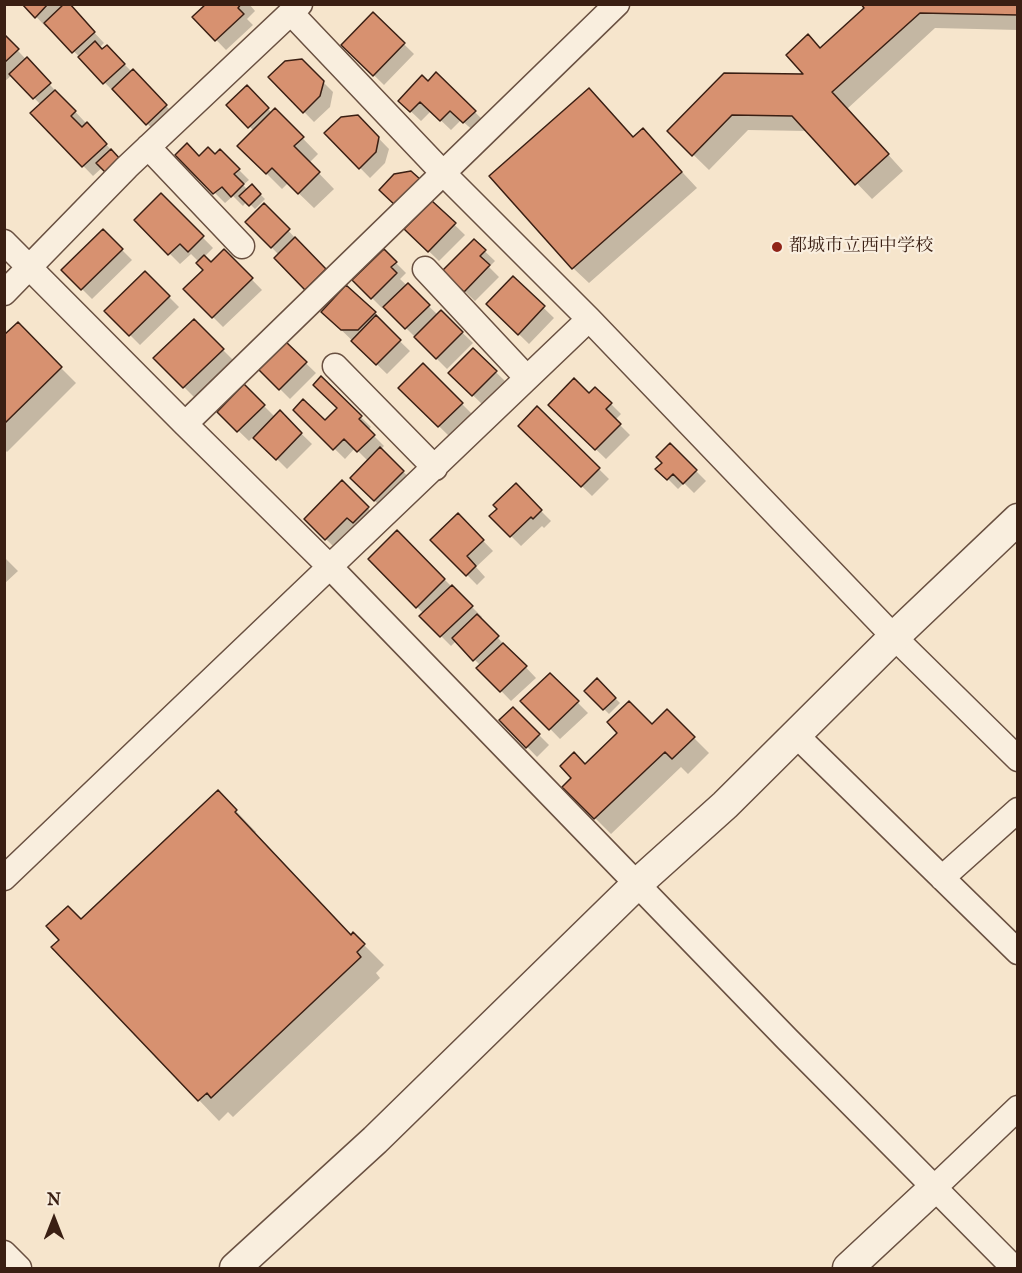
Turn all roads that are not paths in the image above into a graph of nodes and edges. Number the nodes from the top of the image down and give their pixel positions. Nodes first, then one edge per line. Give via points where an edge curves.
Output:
1 (616, 4) edge
2 (295, 9) edge
3 (148, 147) junction
4 (444, 174) junction
5 (4, 242) edge
6 (242, 246) dead end
7 (31, 268) junction
8 (425, 269) dead end
9 (4, 293) edge
10 (589, 319) junction
11 (336, 366) dead end
12 (527, 378) junction
13 (185, 424) junction
14 (435, 468) junction
15 (1017, 519) edge
16 (331, 568) junction
17 (894, 637) junction
18 (796, 735) junction
19 (1017, 759) edge
20 (1017, 810) edge
21 (4, 878) edge
22 (942, 878) junction
23 (637, 884) junction
24 (1017, 952) edge
25 (1017, 1108) edge
26 (934, 1188) junction
27 (4, 1253) edge
28 (19, 1269) edge
29 (235, 1269) edge
30 (848, 1269) edge
31 (1014, 1269) edge

1 - 4 street
2 - 3 street
2 - 4 street
3 - 6 street
3 - 7 street
4 - 10 street
4 - 13 street
5 - 7 street
7 - 9 street
7 - 13 street
8 - 12 street
10 - 12 street
10 - 17 street
11 - 14 street
12 - 14 street
13 - 16 street
14 - 16 street
15 - 17 street
16 - 21 street
16 - 23 street
17 - 18 street
17 - 19 street
18 - 22 street
18 - 23 street
20 - 22 street
22 - 24 street
23 - 26 street
23 - 29 street via 375,1140
25 - 26 street
26 - 30 street
26 - 31 street
27 - 28 street

